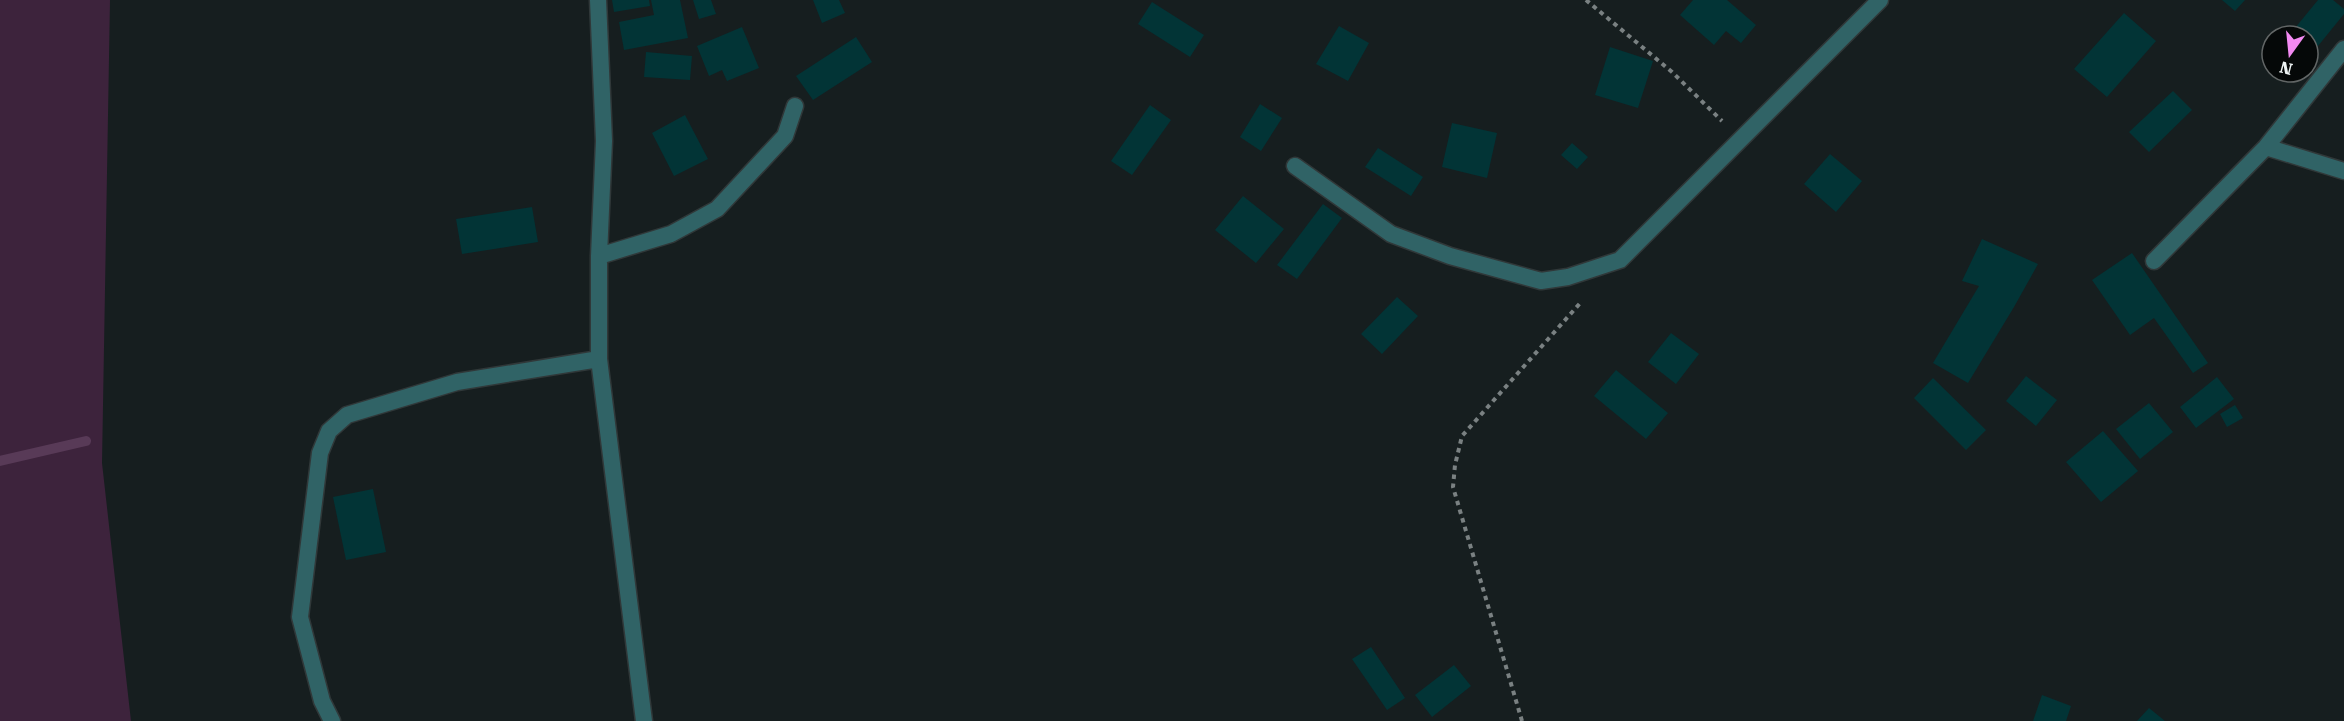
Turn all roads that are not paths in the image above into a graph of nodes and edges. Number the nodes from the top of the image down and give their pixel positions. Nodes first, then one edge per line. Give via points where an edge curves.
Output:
1 (598, 0) edge
2 (1880, 0) edge
3 (2344, 49) edge
4 (795, 106) dead end
5 (2266, 147) junction
6 (1295, 166) dead end
7 (2344, 171) edge
8 (599, 256) junction
9 (2154, 261) dead end
10 (599, 359) junction
11 (332, 721) edge
12 (644, 721) edge

1 - 8 street via 604,141
2 - 6 street via 1620,260 1568,278 1541,281 1449,256 1390,234
3 - 5 street
4 - 8 street via 785,136 717,209 671,234
5 - 7 street
5 - 9 street
8 - 10 street
10 - 11 street via 457,382 347,415 329,430 320,453 300,617 322,701
10 - 12 street

